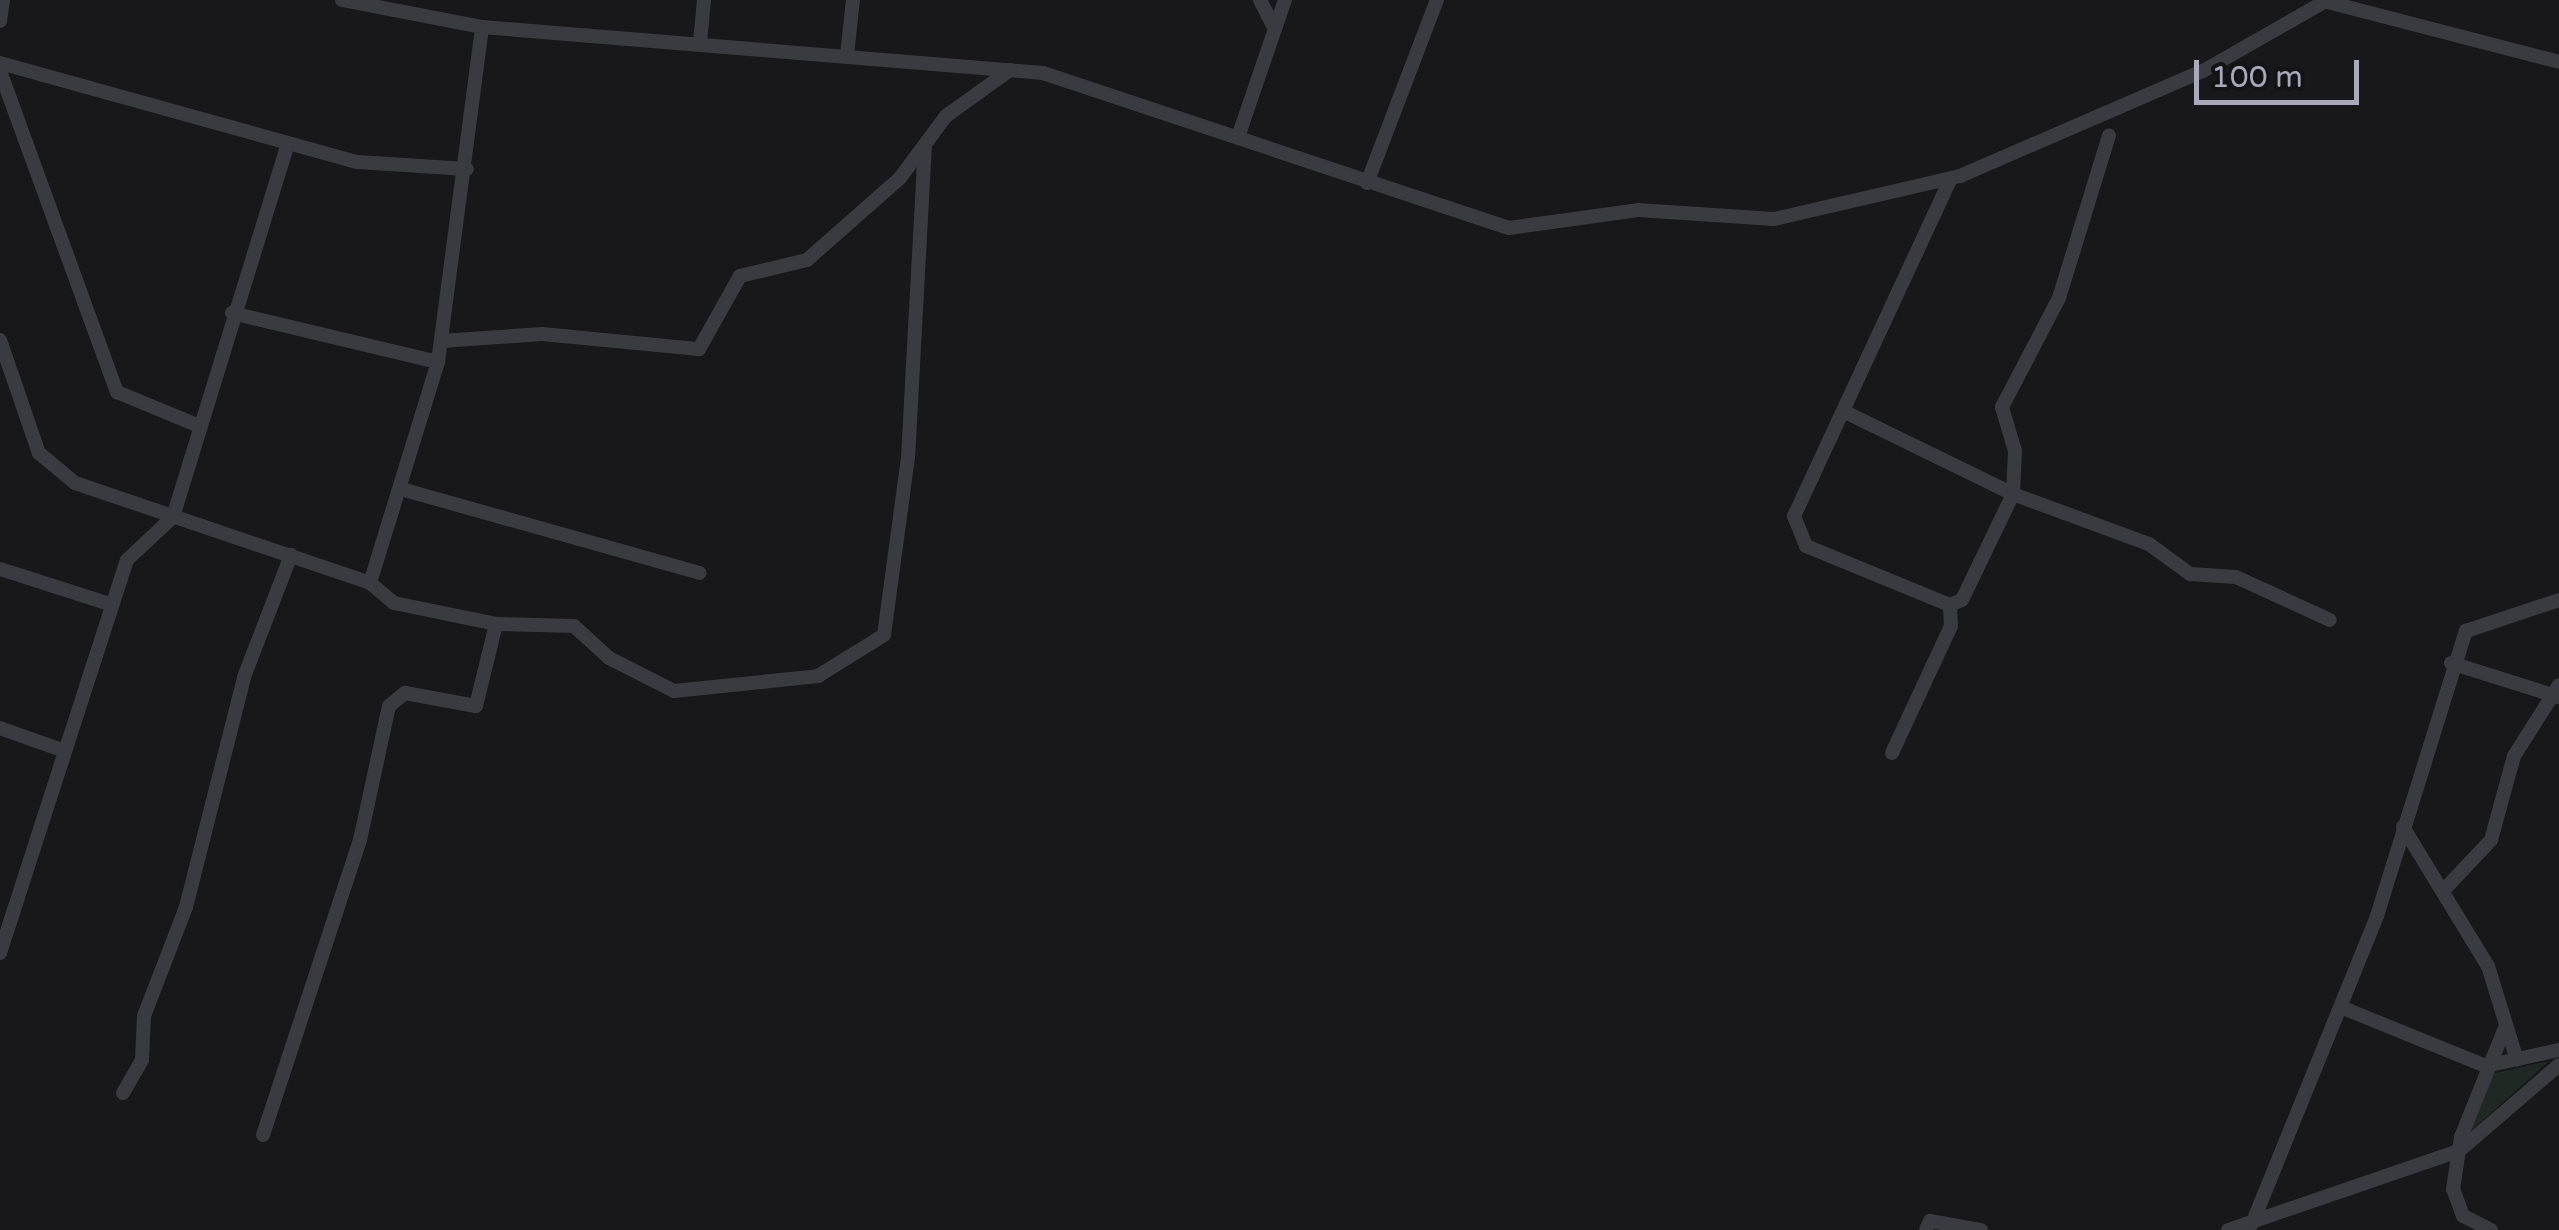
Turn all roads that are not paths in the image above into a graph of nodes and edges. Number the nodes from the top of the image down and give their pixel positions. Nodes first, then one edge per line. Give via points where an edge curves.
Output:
1 (3, 0) edge
2 (342, 0) edge
3 (704, 0) edge
4 (853, 0) edge
5 (1260, 0) edge
6 (1285, 0) edge
7 (1436, 0) edge
8 (2322, 1) edge
9 (0, 21) edge
10 (482, 27) junction
11 (1275, 29) junction
12 (700, 42) junction
13 (847, 56) junction
14 (2559, 62) edge
15 (0, 67) edge
16 (1010, 70) junction
17 (2108, 135) dead end
18 (1238, 137) junction
19 (288, 143) junction
20 (926, 148) junction
21 (467, 169) junction
22 (1951, 178) junction
23 (1368, 183) junction
24 (232, 313) junction
25 (0, 340) edge
26 (442, 341) junction
27 (438, 362) junction
28 (1844, 412) junction
29 (199, 426) junction
30 (401, 489) junction
31 (2013, 494) junction
32 (173, 518) junction
33 (291, 555) junction
34 (0, 569) edge
35 (698, 573) dead end
36 (370, 583) junction
37 (2559, 600) edge
38 (110, 604) junction
39 (1950, 605) junction
40 (2330, 620) dead end
41 (496, 624) junction
42 (2451, 663) junction
43 (2557, 692) edge
44 (0, 728) edge
45 (59, 748) junction
46 (1892, 753) dead end
47 (2403, 827) junction
48 (2444, 891) junction
49 (0, 953) edge
50 (2343, 1008) junction
51 (2504, 1030) junction
52 (2559, 1050) edge
53 (2518, 1060) junction
54 (2559, 1064) edge
55 (2486, 1066) junction
56 (123, 1093) dead end
57 (263, 1135) dead end
58 (2459, 1151) junction
59 (2252, 1224) junction
60 (1926, 1230) edge
61 (1981, 1230) edge
62 (2228, 1230) edge
63 (2491, 1230) edge

1 - 9 street
2 - 10 street
3 - 12 street
4 - 13 street
5 - 11 street
6 - 11 street
7 - 23 street
8 - 14 street
8 - 22 street via 2202,71
10 - 12 street
10 - 21 street
11 - 18 street
12 - 13 street
13 - 16 street
15 - 19 street
15 - 29 street via 117,392
16 - 18 street via 1100,86
16 - 20 street via 946,116
17 - 31 street via 2059,298 2002,406 2015,451
18 - 23 street
19 - 21 street via 358,162
19 - 24 street
20 - 26 street via 806,260 740,276 699,349 542,334
20 - 41 street via 908,458 881,639 818,676 679,692 608,658 574,626
21 - 26 street
22 - 23 street via 1774,219 1638,210 1509,228
22 - 28 street
24 - 27 street
24 - 29 street
25 - 32 street via 39,453 56,472
26 - 27 street
27 - 30 street
28 - 31 street
28 - 39 street via 1794,516 1806,546
29 - 32 street
30 - 35 street
30 - 36 street
31 - 39 street via 1962,600
31 - 40 street via 2149,544 2190,574 2236,577
32 - 33 street
32 - 38 street via 133,549
33 - 36 street
33 - 56 street via 244,678 186,907 144,1016 142,1060
34 - 38 street
36 - 41 street via 394,603
37 - 42 street via 2466,631
38 - 45 street via 96,669
39 - 46 street via 1951,626
41 - 57 street via 476,706 405,693 388,706 360,840
42 - 43 street
42 - 47 street
43 - 48 street via 2514,756 2491,840
44 - 45 street
45 - 49 street
47 - 48 street
47 - 50 street
48 - 51 street via 2488,966
50 - 55 street
50 - 59 street
51 - 53 street
51 - 55 street
52 - 53 street
53 - 55 street
54 - 58 street
55 - 58 street
58 - 59 street
58 - 63 street via 2454,1189 2463,1216
59 - 62 street
60 - 61 street via 1930,1222

